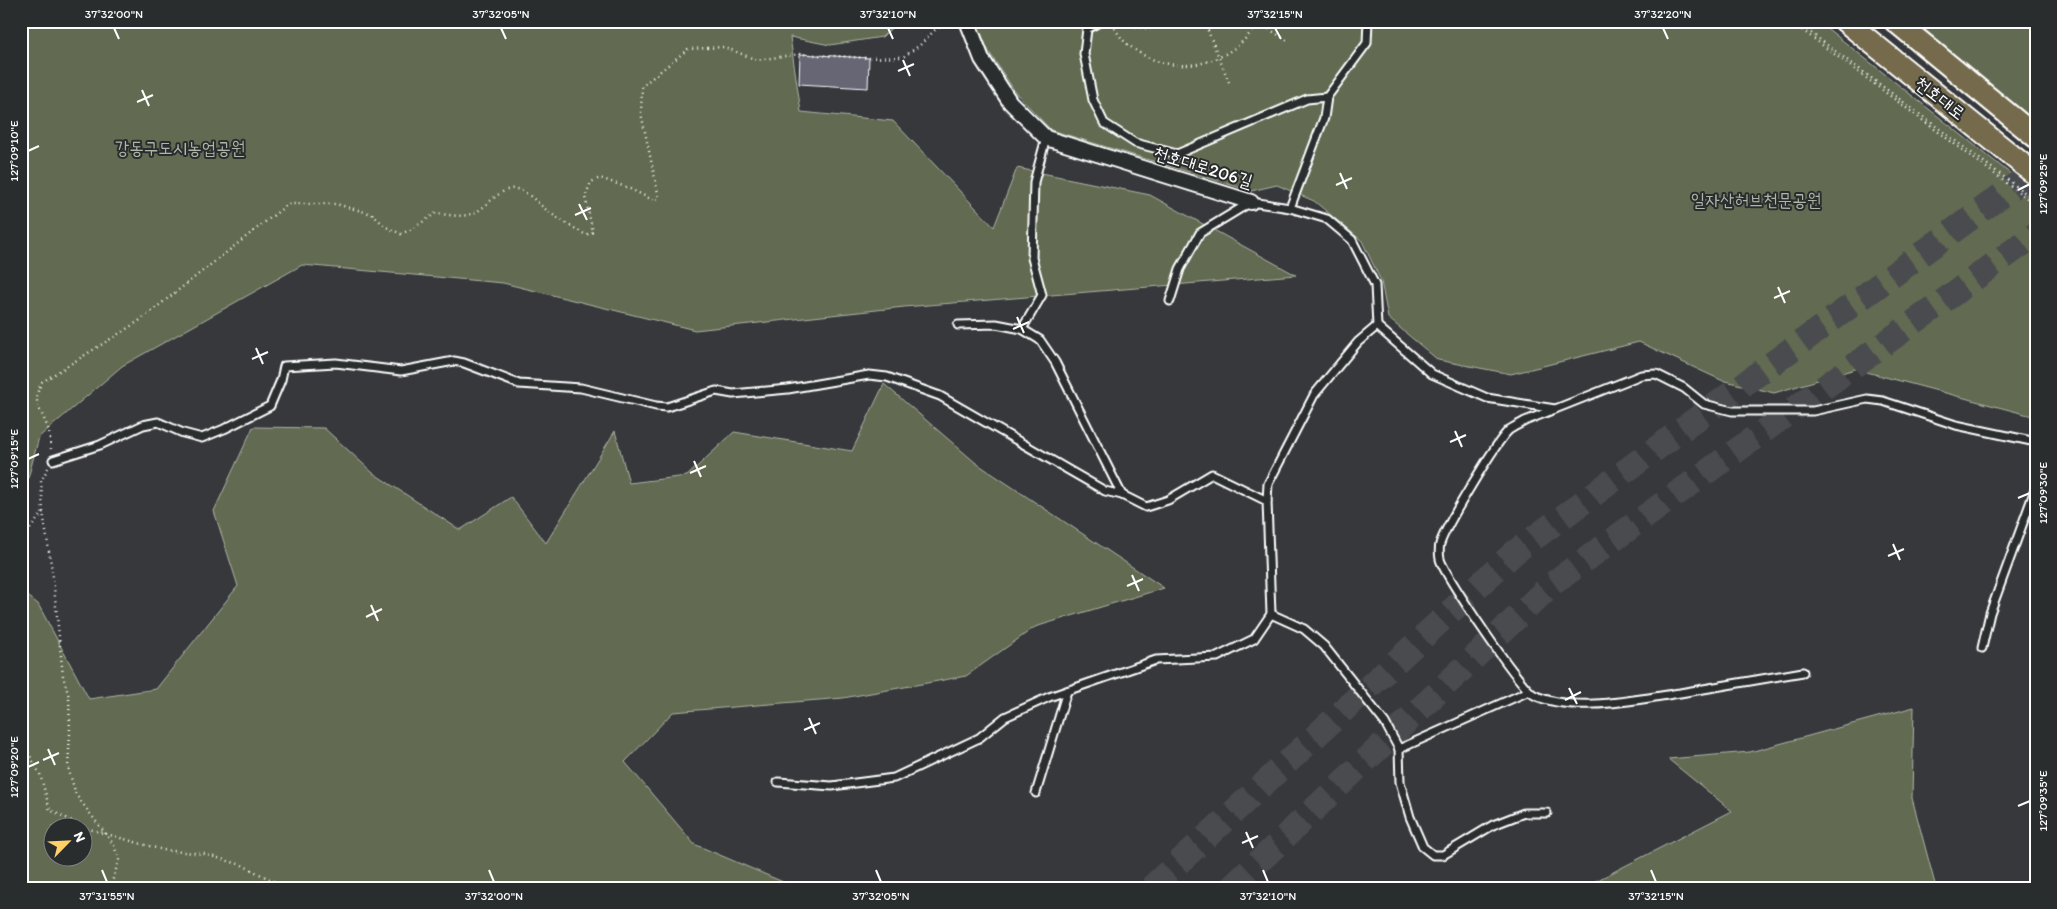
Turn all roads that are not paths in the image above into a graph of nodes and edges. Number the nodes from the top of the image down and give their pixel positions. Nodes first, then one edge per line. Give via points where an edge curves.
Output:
1 (967, 21) edge
2 (1101, 21) edge
3 (1368, 21) edge
4 (1845, 21) edge
5 (1895, 21) edge
6 (1326, 97) junction
7 (2036, 137) edge
8 (1046, 138) junction
9 (2036, 174) edge
10 (1251, 202) junction
11 (1290, 208) junction
12 (1170, 301) dead end
13 (958, 325) dead end
14 (1377, 326) junction
15 (1022, 329) junction
16 (1555, 409) junction
17 (2036, 442) edge
18 (53, 460) road end
19 (2036, 487) edge
20 (1122, 495) junction
21 (1267, 501) junction
22 (1271, 614) junction
23 (1982, 648) dead end
24 (1803, 672) dead end
25 (1067, 691) junction
26 (1529, 691) junction
27 (1399, 749) junction
28 (778, 782) dead end
29 (1036, 793) dead end
30 (1547, 813) dead end

1 - 8 street, 천호대로206길 via 982,59 1010,102
2 - 6 lane via 1088,29 1084,54 1092,100 1104,123 1135,143 1177,154 1308,99
3 - 6 lane via 1367,43
4 - 9 main road, 천호대로
5 - 7 main road, 천호대로
6 - 11 lane via 1324,118
8 - 10 street, 천호대로206길
8 - 15 lane via 1034,182 1032,258 1042,295
10 - 11 lane, 천호대로206길
10 - 12 lane via 1200,233 1180,269
11 - 14 lane, 천호대로206길 via 1326,219 1352,240 1374,284
13 - 15 lane via 996,324
14 - 16 lane via 1432,374 1487,398
14 - 21 lane via 1358,342 1314,395 1268,484
15 - 20 lane via 1040,340 1055,362
16 - 17 lane via 1640,375 1656,374 1684,388 1704,404 1732,411 1813,411 1867,399 1883,401 1956,425
16 - 26 lane via 1509,430 1457,511 1440,544 1440,559 1449,578 1508,667
18 - 20 lane via 158,422 202,438 270,406 284,366 336,363 400,370 454,361 519,384 581,388 667,407 716,391 733,394 788,389 869,375 887,377 940,396 1105,491
19 - 23 lane via 1990,613
20 - 21 lane via 1146,507 1168,500 1212,474
21 - 22 lane
22 - 25 lane via 1254,639 1217,657 1156,660
22 - 27 lane via 1304,629 1324,646 1385,722
24 - 26 lane via 1630,701 1591,704 1558,702 1532,695
25 - 28 lane via 1005,717 979,738 894,778 832,786
25 - 29 lane
26 - 27 lane
27 - 30 lane via 1400,782 1410,817 1423,847 1433,855 1443,855 1493,825 1524,813

